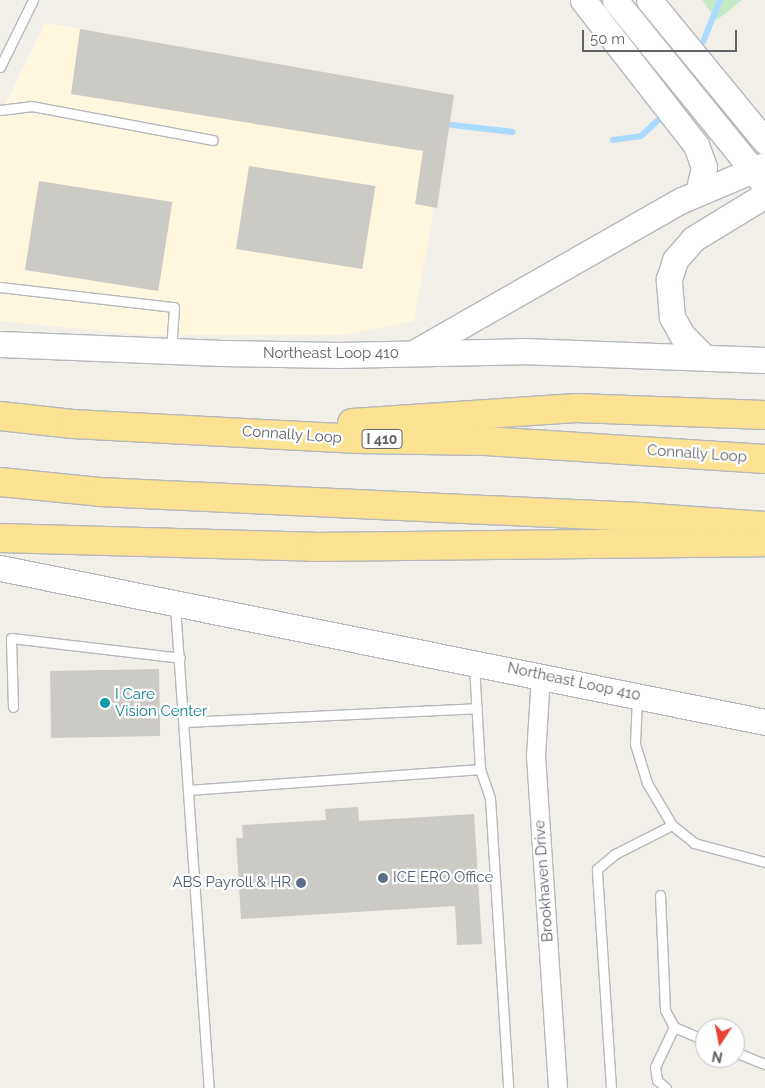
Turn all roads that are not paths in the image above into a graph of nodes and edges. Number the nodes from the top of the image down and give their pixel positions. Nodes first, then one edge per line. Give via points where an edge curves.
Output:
1 (33, 0) edge
2 (583, 0) edge
3 (615, 0) edge
4 (649, 0) edge
5 (0, 67) edge
6 (0, 110) edge
7 (213, 140) dead end
8 (765, 141) edge
9 (761, 173) edge
10 (698, 193) junction
11 (765, 196) edge
12 (0, 287) edge
13 (0, 344) edge
14 (171, 351) junction
15 (413, 354) junction
16 (702, 355) junction
17 (765, 360) edge
18 (765, 415) edge
19 (0, 416) edge
20 (232, 431) junction
21 (765, 459) edge
22 (0, 482) edge
23 (765, 526) edge
24 (0, 538) edge
25 (765, 542) edge
26 (0, 568) edge
27 (175, 603) junction
28 (180, 658) junction
29 (474, 662) junction
30 (541, 675) junction
31 (638, 695) junction
32 (765, 705) edge
33 (13, 707) dead end
34 (477, 708) junction
35 (184, 722) junction
36 (765, 722) edge
37 (480, 769) junction
38 (189, 790) junction
39 (672, 825) junction
40 (765, 862) edge
41 (660, 895) dead end
42 (674, 1027) junction
43 (695, 1036) edge
44 (745, 1056) edge
45 (765, 1064) edge
46 (209, 1088) edge
47 (508, 1088) edge
48 (558, 1088) edge
49 (611, 1088) edge
50 (666, 1088) edge

1 - 5 lane
2 - 10 main road via 696,145 704,167
3 - 9 main road
4 - 8 main road
6 - 7 lane via 31,106
9 - 10 main road, Northeast Loop 410
10 - 15 main road, Northeast Loop 410
11 - 16 main road via 692,239 675,260 669,279 672,317 682,335
12 - 14 lane via 174,307
13 - 14 main road, Northeast Loop 410
14 - 15 main road, Northeast Loop 410
15 - 16 main road via 522,351
16 - 17 main road
18 - 20 highway via 576,408
19 - 20 highway, Connally Loop / I 410 via 73,424
20 - 21 highway, Connally Loop / I 410 via 359,439 486,441
22 - 23 highway via 100,492 639,517
24 - 25 highway via 323,547
26 - 27 main road, Northeast Loop 410
27 - 28 lane
27 - 29 main road, Northeast Loop 410
28 - 33 lane via 11,638
28 - 35 lane
29 - 30 main road, Northeast Loop 410
29 - 34 lane
30 - 31 main road, Northeast Loop 410
30 - 48 street, Brookhaven Drive via 536,756
31 - 32 main road
31 - 36 main road, Northeast Loop 410
31 - 39 lane via 635,744 647,783
34 - 35 lane
34 - 37 lane
35 - 38 lane
37 - 38 lane
37 - 47 lane via 490,798
38 - 46 lane
39 - 40 lane via 694,843
39 - 49 lane via 615,854 597,869
41 - 42 lane via 666,1010
42 - 43 lane
42 - 50 lane via 655,1067 657,1080
44 - 45 lane

